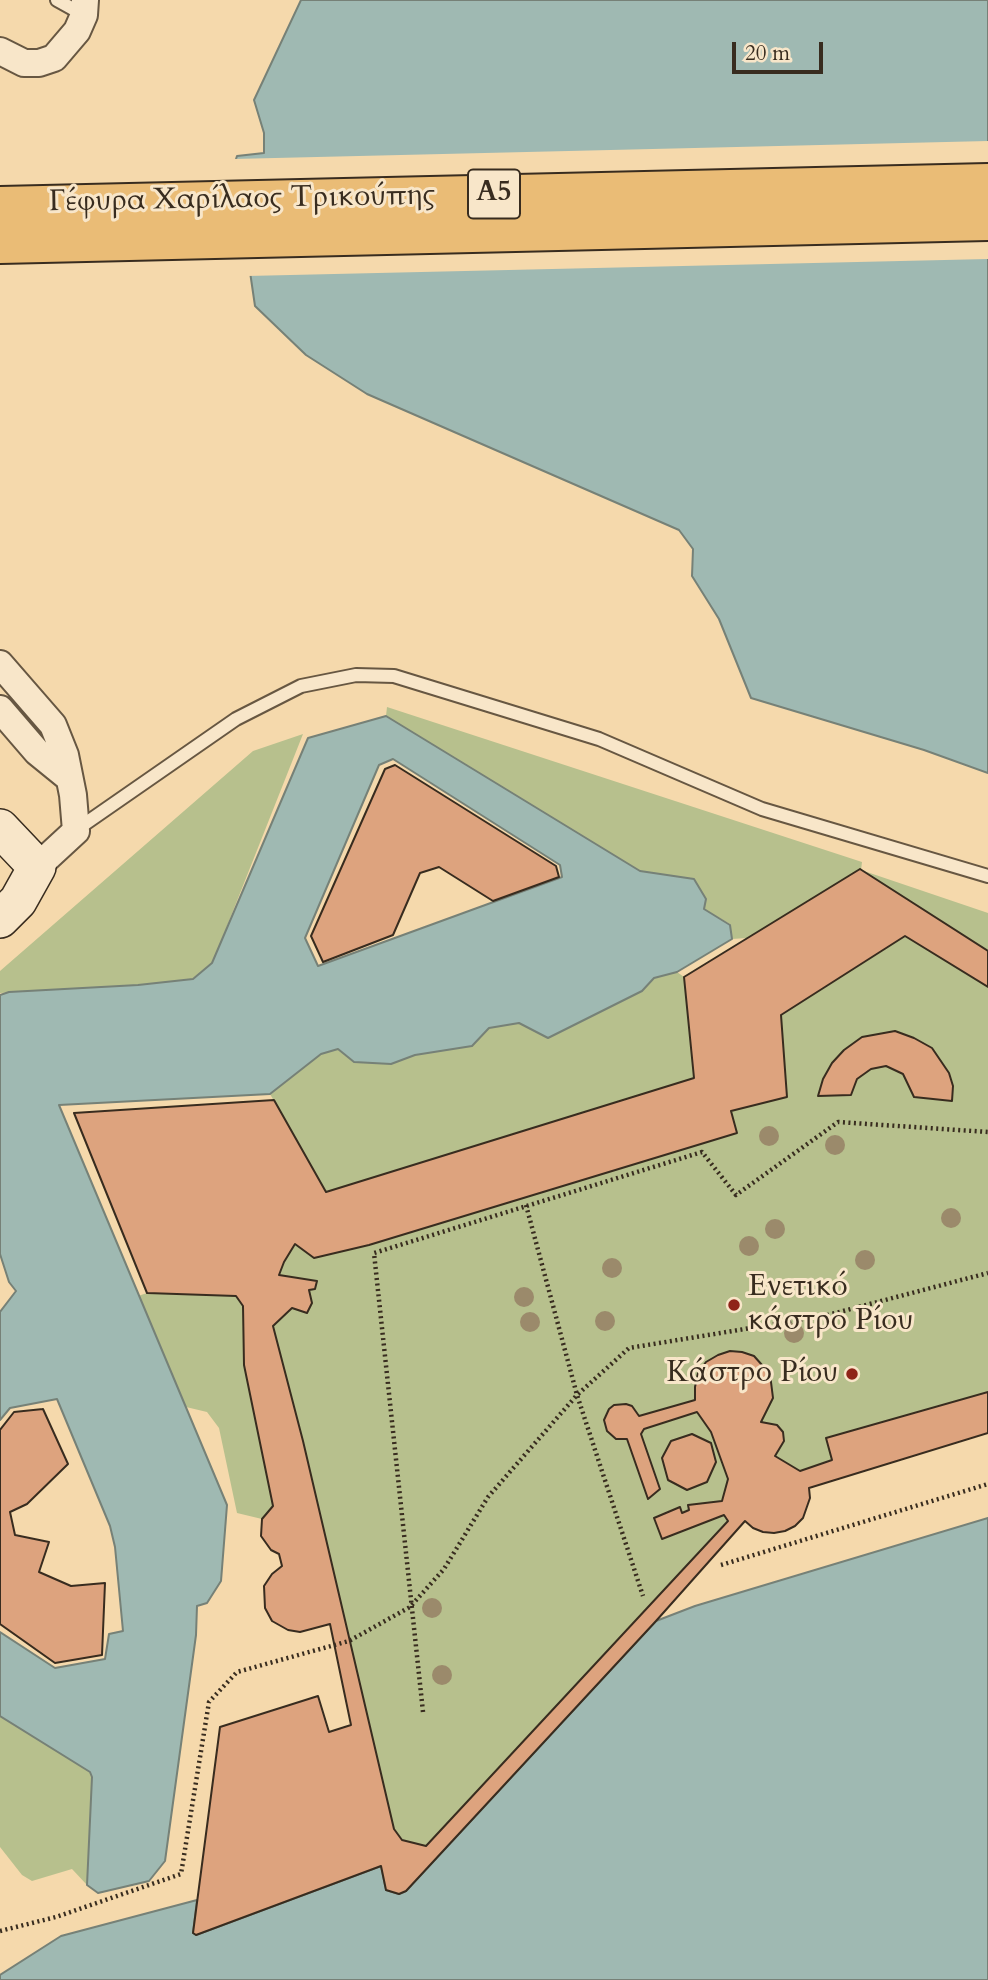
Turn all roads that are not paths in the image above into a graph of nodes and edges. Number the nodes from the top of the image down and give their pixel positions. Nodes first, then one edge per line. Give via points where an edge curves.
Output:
1 (57, 0) edge
2 (84, 7) edge
3 (0, 51) edge
4 (988, 183) edge
5 (0, 206) edge
6 (988, 221) edge
7 (0, 244) edge
8 (0, 664) edge
9 (0, 709) edge
10 (69, 778) junction
11 (0, 828) edge
12 (76, 831) junction
13 (37, 867) junction
14 (988, 876) edge
15 (0, 919) edge

1 - 2 lane
2 - 3 street via 78,31 54,58 23,63
4 - 5 highway, Γέφυρα Χαρίλαος Τρικούπης / Α5
6 - 7 highway, Γέφυρα Χαρίλαος Τρικούπης / Α5
8 - 10 street via 53,725
9 - 10 street via 37,752
10 - 12 street
11 - 13 street
12 - 13 street
12 - 14 lane via 236,719 301,686 356,675 394,676 599,739 762,809
13 - 15 street via 18,901

